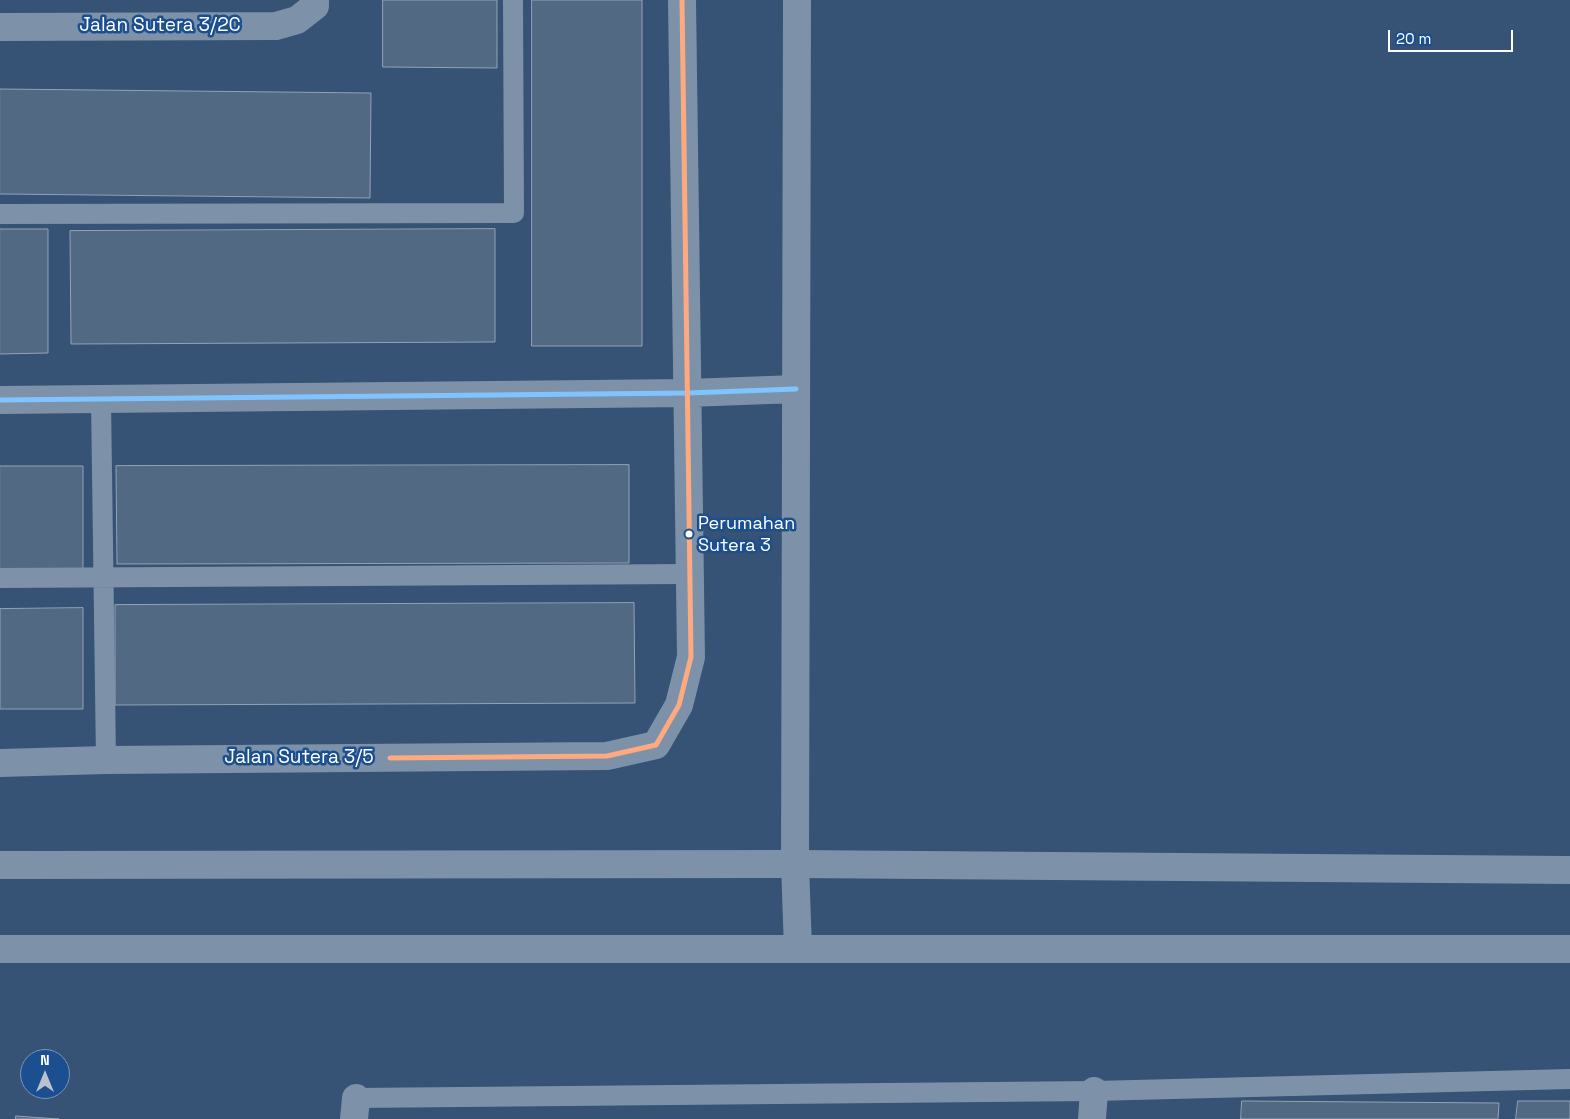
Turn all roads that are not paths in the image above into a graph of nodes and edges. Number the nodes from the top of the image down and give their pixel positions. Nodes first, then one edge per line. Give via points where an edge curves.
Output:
1 (513, 0) edge
2 (682, 0) edge
3 (797, 0) edge
4 (315, 3) edge
5 (0, 27) edge
6 (0, 214) edge
7 (796, 389) junction
8 (688, 393) junction
9 (0, 400) edge
10 (101, 400) junction
11 (690, 574) junction
12 (103, 577) junction
13 (0, 578) edge
14 (106, 760) junction
15 (0, 763) edge
16 (795, 864) junction
17 (0, 865) edge
18 (1570, 870) edge
19 (0, 948) edge
20 (798, 949) junction
21 (1570, 949) edge
22 (1570, 1079) edge
23 (1094, 1091) junction
24 (355, 1108) edge
25 (1092, 1119) edge

1 - 6 lane via 514,213
2 - 8 street
3 - 7 street
4 - 5 street, Jalan Sutera 3/2C via 297,20 276,26
7 - 8 street
7 - 16 street
8 - 10 street
8 - 11 street
9 - 10 street
10 - 12 lane
11 - 12 lane
11 - 14 street, Jalan Sutera 3/5 via 690,657 679,705 656,745 607,756
12 - 13 lane
12 - 14 lane
14 - 15 street, Jalan Sutera 3/5
16 - 17 street
16 - 18 street
16 - 20 street
19 - 20 street
20 - 21 street
22 - 23 lane
23 - 24 lane
23 - 25 street

